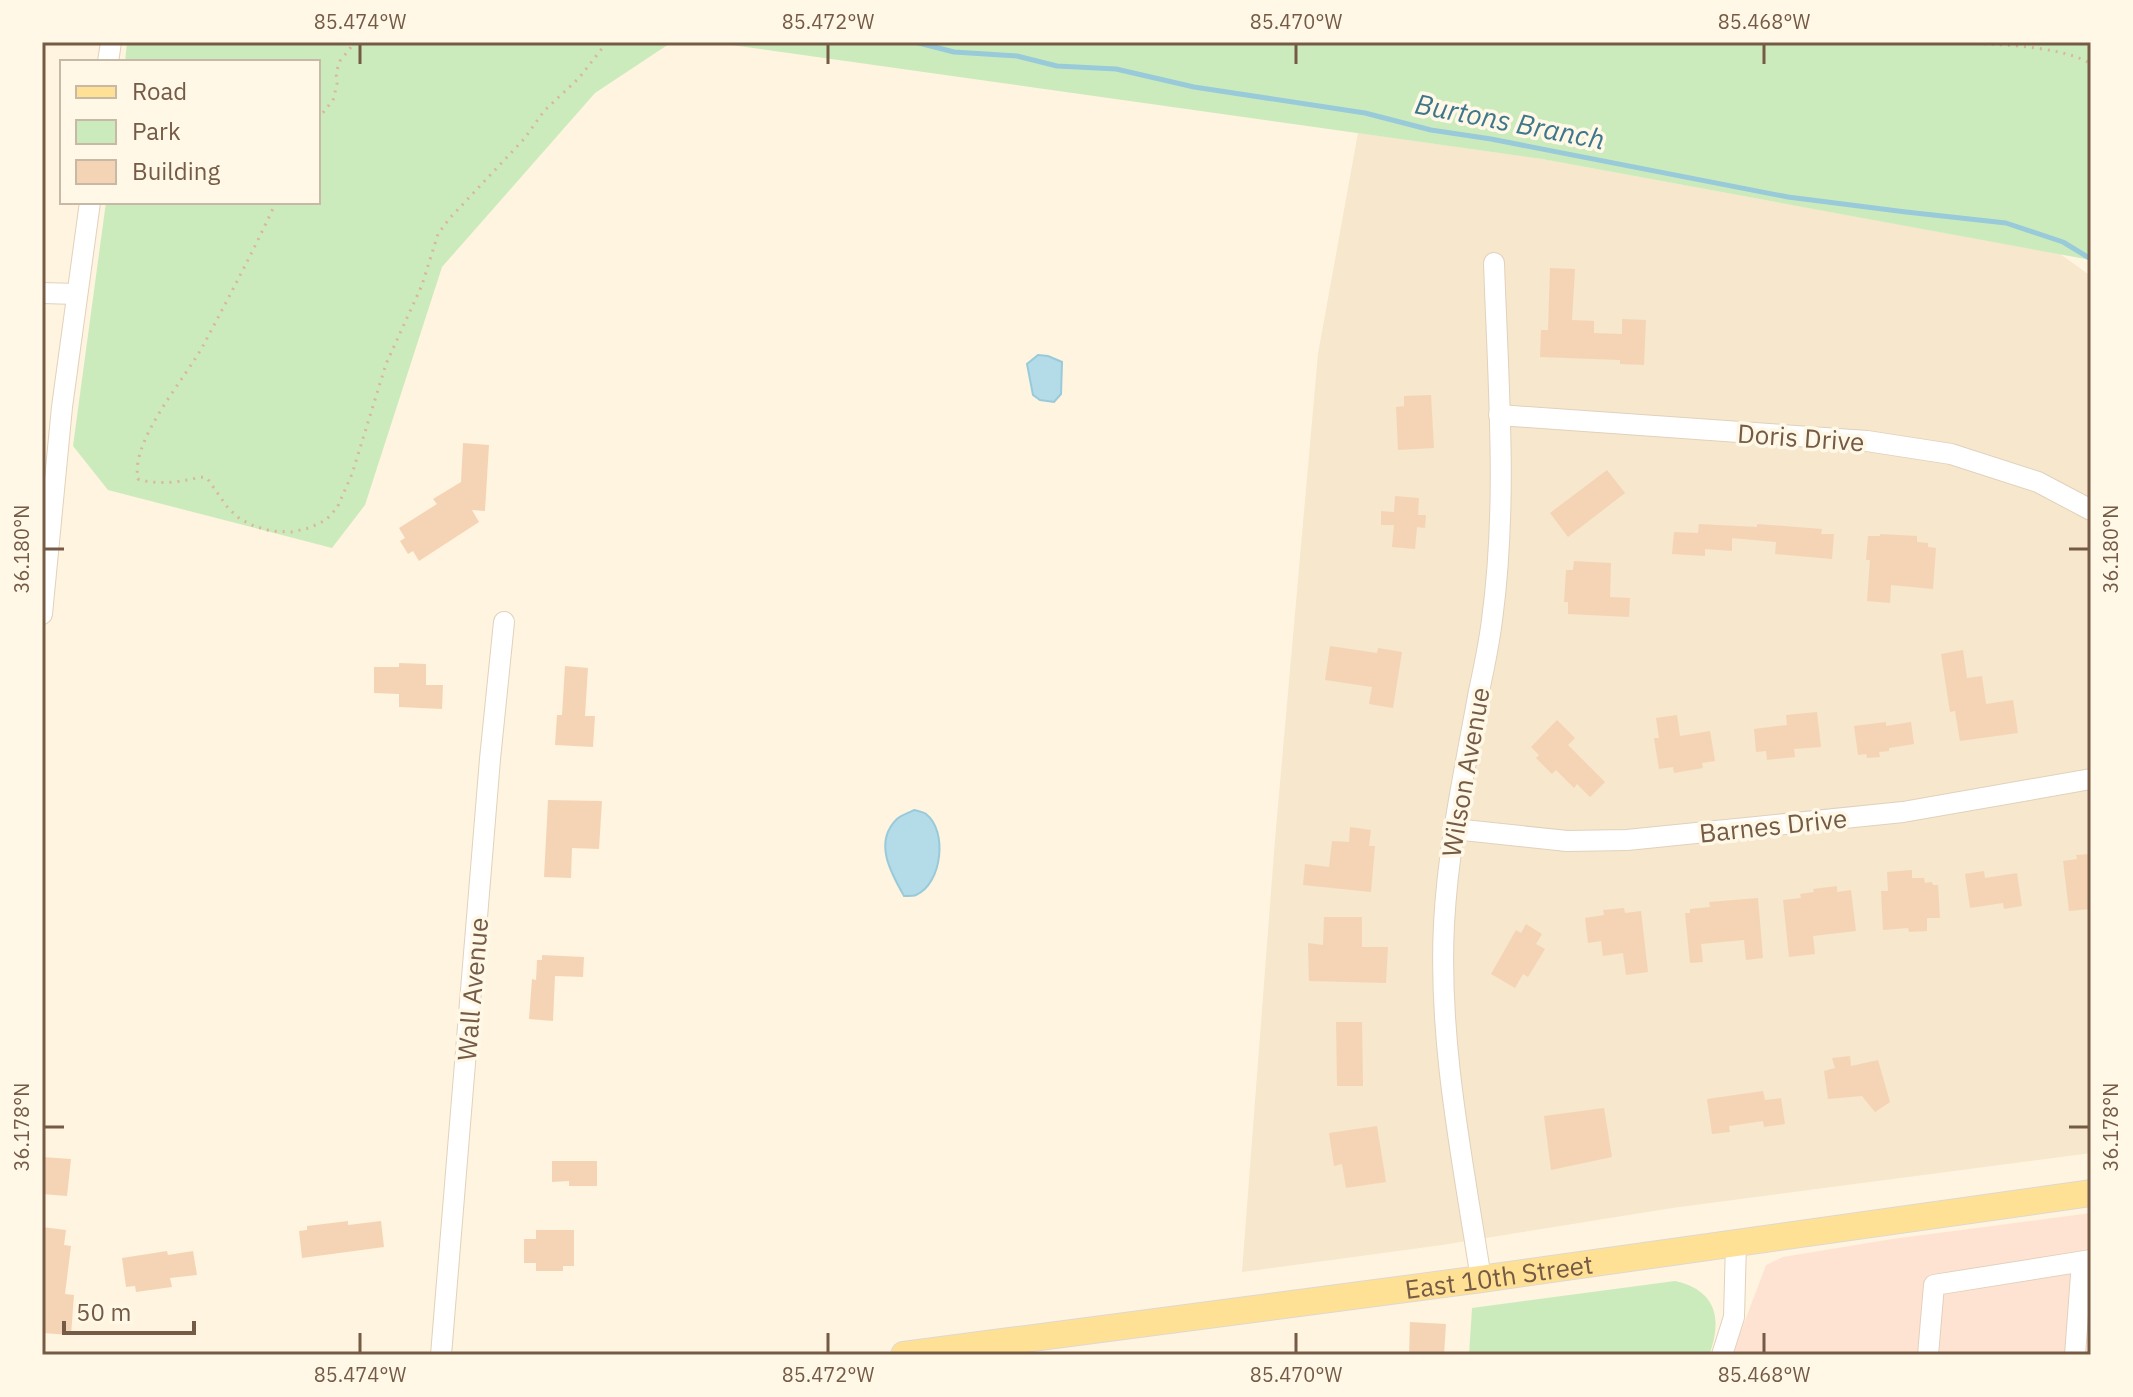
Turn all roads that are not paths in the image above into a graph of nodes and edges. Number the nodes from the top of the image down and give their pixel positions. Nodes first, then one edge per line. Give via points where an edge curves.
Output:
1 (90, 204) edge
2 (1494, 263) dead end
3 (42, 293) edge
4 (77, 294) junction
5 (1499, 415) junction
6 (2091, 510) edge
7 (42, 614) edge
8 (504, 622) dead end
9 (2091, 779) edge
10 (1454, 829) junction
11 (2091, 1193) edge
12 (1736, 1243) junction
13 (2087, 1261) edge
14 (1481, 1279) junction
15 (1033, 1346) edge
16 (2079, 1351) edge
17 (441, 1355) edge
18 (904, 1355) edge
19 (1722, 1355) edge
20 (1928, 1355) edge

1 - 4 street
2 - 5 street, Wilson Avenue
3 - 4 street
4 - 7 street
5 - 6 street, Doris Drive via 1867,441 1951,454 2038,482
5 - 10 street, Wilson Avenue via 1500,521 1492,620
8 - 17 street, Wall Avenue
9 - 10 street, Barnes Drive via 1903,812 1627,840 1567,841
10 - 14 street, Wilson Avenue via 1444,926 1445,998 1450,1072
11 - 12 main road, East 10th Street
12 - 14 main road, East 10th Street
12 - 19 street via 1734,1317
13 - 16 street
13 - 20 street via 1934,1285
14 - 15 main road, East 10th Street
15 - 18 main road, East 10th Street

